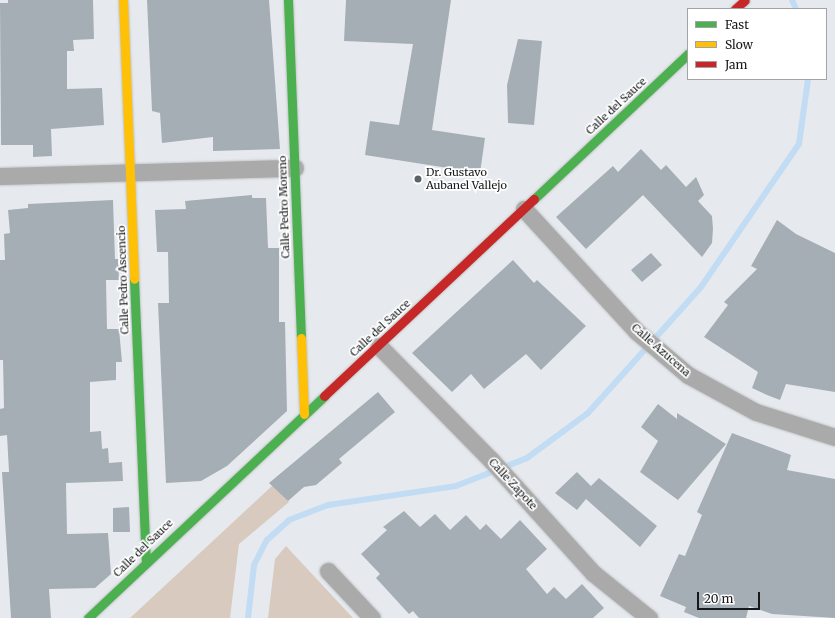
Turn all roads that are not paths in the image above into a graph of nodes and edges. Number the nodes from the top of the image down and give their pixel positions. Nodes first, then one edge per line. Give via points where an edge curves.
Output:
1 (123, 0) edge
2 (288, 0) edge
3 (745, 0) edge
4 (736, 8) edge
5 (687, 55) edge
6 (295, 168) junction
7 (130, 172) junction
8 (0, 176) edge
9 (524, 209) junction
10 (378, 346) junction
11 (304, 414) junction
12 (835, 437) edge
13 (146, 560) junction
14 (328, 571) dead end
15 (88, 618) edge
16 (372, 618) edge
17 (649, 618) edge

1 - 7 street, Calle Pedro Ascencio
2 - 6 street, Calle Pedro Moreno
3 - 4 street
5 - 9 street, Calle del Sauce
6 - 7 street
6 - 11 street, Calle Pedro Moreno
7 - 8 street
7 - 13 street, Calle Pedro Ascencio
9 - 10 street, Calle del Sauce
9 - 12 street, Calle Azucena via 636,331 688,375 756,412
10 - 11 street, Calle del Sauce
10 - 17 street, Calle Zapote via 513,483 593,573
11 - 13 street, Calle del Sauce
13 - 15 street, Calle del Sauce
14 - 16 street

